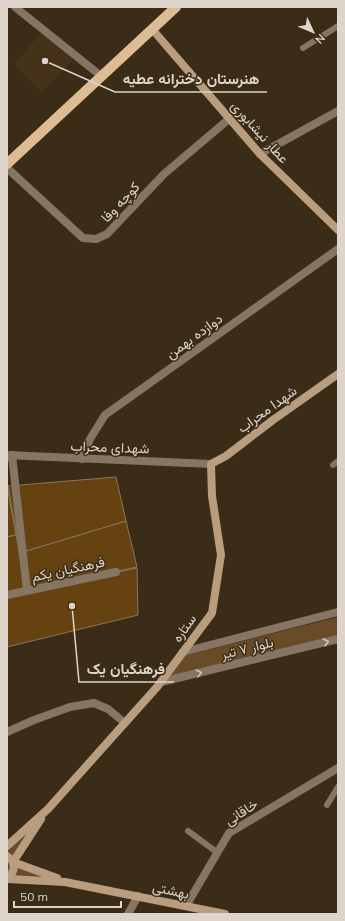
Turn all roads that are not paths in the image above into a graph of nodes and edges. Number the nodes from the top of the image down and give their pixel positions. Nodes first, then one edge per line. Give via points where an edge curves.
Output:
1 (15, 7) edge
2 (170, 9) edge
3 (338, 26) edge
4 (152, 29) junction
5 (303, 48) dead end
6 (101, 76) junction
7 (338, 111) edge
8 (229, 118) junction
9 (260, 154) junction
10 (7, 164) edge
11 (7, 168) edge
12 (338, 230) edge
13 (338, 249) edge
14 (338, 374) edge
15 (9, 456) edge
16 (82, 459) junction
17 (211, 464) junction
18 (116, 572) dead end
19 (27, 591) junction
20 (7, 595) edge
21 (338, 612) edge
22 (338, 639) edge
23 (183, 652) junction
24 (162, 682) junction
25 (125, 723) junction
26 (7, 732) edge
27 (338, 768) edge
28 (338, 787) edge
29 (327, 805) dead end
30 (48, 809) junction
31 (188, 831) dead end
32 (7, 846) edge
33 (218, 853) junction
34 (10, 859) edge
35 (7, 878) edge
36 (65, 882) junction
37 (138, 896) junction
38 (186, 906) junction
39 (128, 914) edge
40 (225, 914) edge

1 - 6 street
2 - 4 main road
3 - 5 lane
4 - 6 main road
4 - 8 street, عطار نیشابوری
6 - 10 main road
7 - 9 street
8 - 9 street, عطار نیشابوری
8 - 11 street, کوچه وفا via 164,174 107,234 96,239 83,238
9 - 12 street, عطار نیشابوری
13 - 16 street, دوازده بهمن via 105,415 90,439
14 - 17 street, شهدا محراب via 226,456
15 - 16 street, شهدای محراب
15 - 19 street, فرهنگیان یکم
16 - 17 street, شهدای محراب
17 - 23 street, ستاره via 212,496 221,555 212,613
18 - 19 street, فرهنگیان یکم
19 - 20 street, فرهنگیان یکم
21 - 23 street, بلوار ۷ تیر
24 -> 22 street, بلوار ۷ تیر
23 - 24 street, ستاره
24 - 25 street, ستاره
25 - 26 street via 108,709 94,703 70,707
25 - 30 street, ستاره
27 - 33 street, خاقانی via 229,833
28 - 29 lane
30 - 32 street
30 - 34 street
31 - 33 lane
33 - 38 street, خاقانی
34 - 35 street via 14,870
34 - 36 street
35 - 36 street
36 - 37 street, بهشتی
37 - 38 street, بهشتی
37 - 39 street
38 - 40 street, بهشتی

